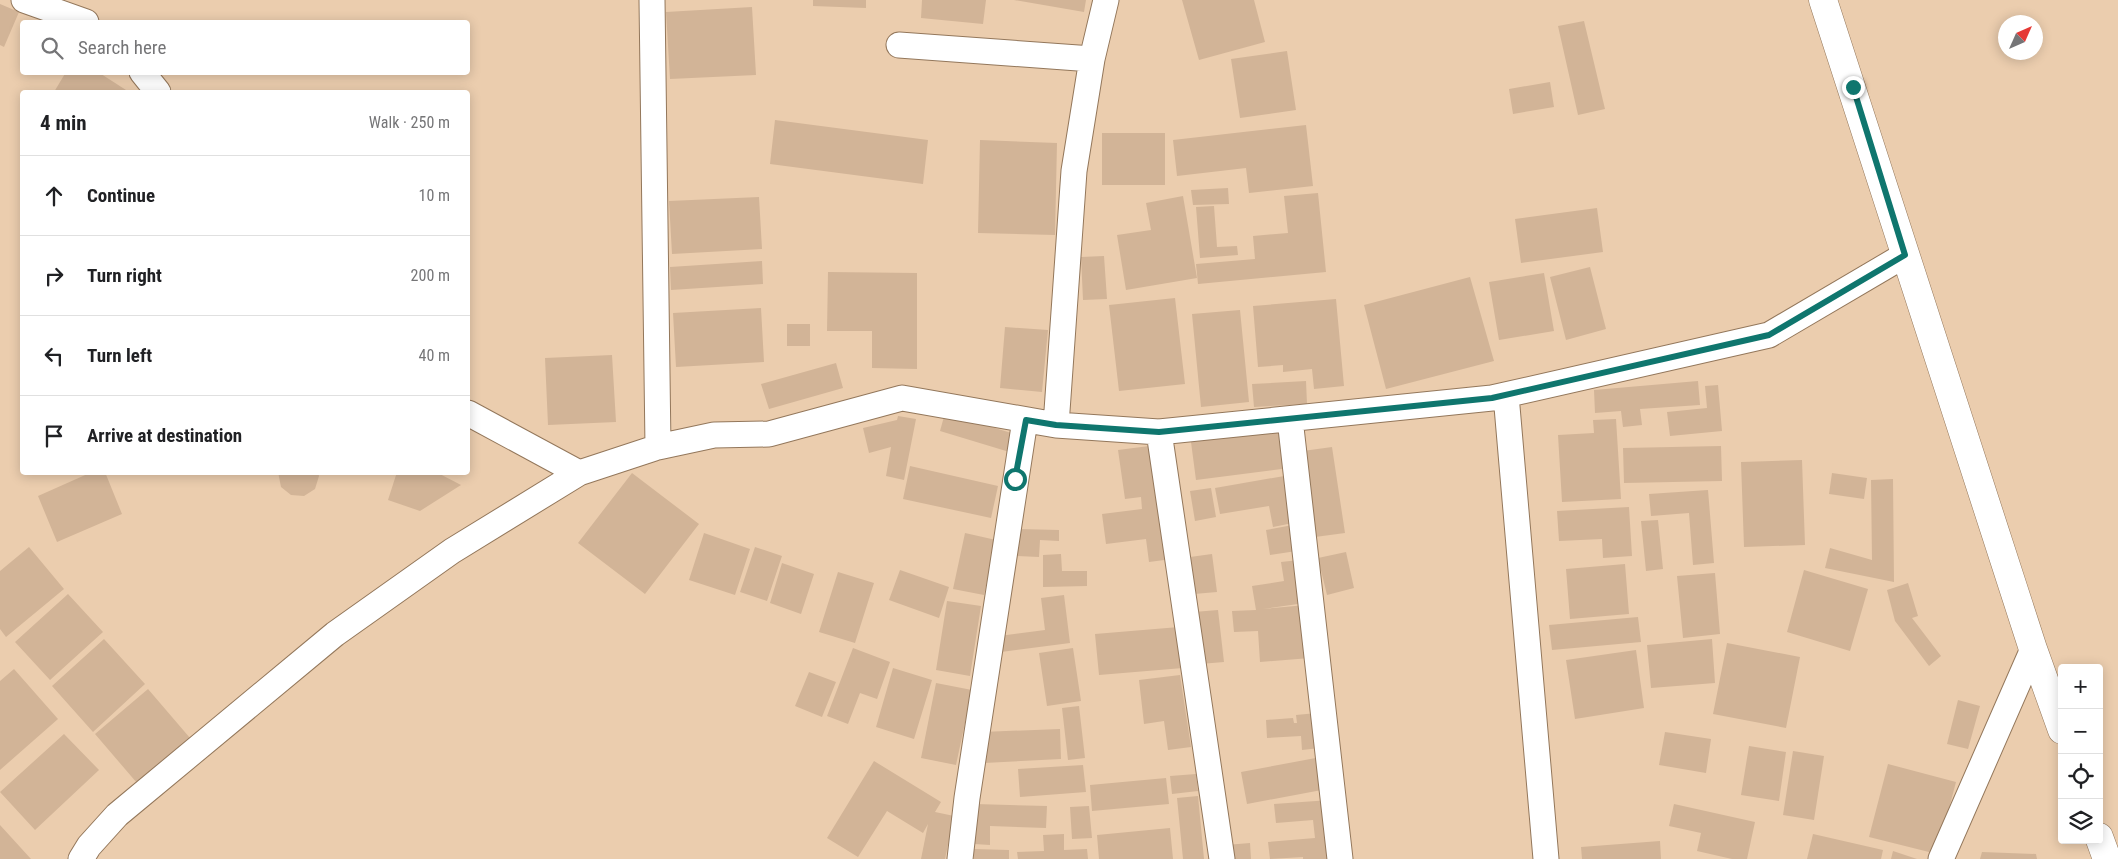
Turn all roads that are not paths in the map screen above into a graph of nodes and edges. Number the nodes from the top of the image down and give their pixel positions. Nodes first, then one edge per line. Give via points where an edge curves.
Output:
1 (24, 0) edge
2 (652, 0) edge
3 (1106, 0) edge
4 (1823, 0) edge
5 (80, 20) edge
6 (900, 45) dead end
7 (1092, 59) junction
8 (144, 75) edge
9 (156, 90) edge
10 (1905, 255) junction
11 (1506, 395) junction
12 (470, 414) edge
13 (1290, 419) junction
14 (1026, 420) junction
15 (1056, 425) junction
16 (1159, 432) junction
17 (658, 447) junction
18 (579, 472) junction
19 (2033, 648) junction
20 (2058, 719) edge
21 (81, 859) edge
22 (960, 859) edge
23 (1222, 859) edge
24 (1340, 859) edge
25 (1546, 859) edge
26 (1941, 859) edge

1 - 5 street
2 - 17 street
3 - 7 street
4 - 10 main road
6 - 7 street
7 - 15 street via 1074,171
8 - 9 street
10 - 11 street via 1769,335
10 - 19 main road
11 - 13 street
11 - 25 street
12 - 18 street
13 - 16 street
13 - 24 street
14 - 15 street
14 - 17 street via 902,398 769,434 714,435
14 - 22 street
15 - 16 street
16 - 23 street
17 - 18 street
18 - 21 street via 452,552 335,634 117,816
19 - 20 main road
19 - 26 street

